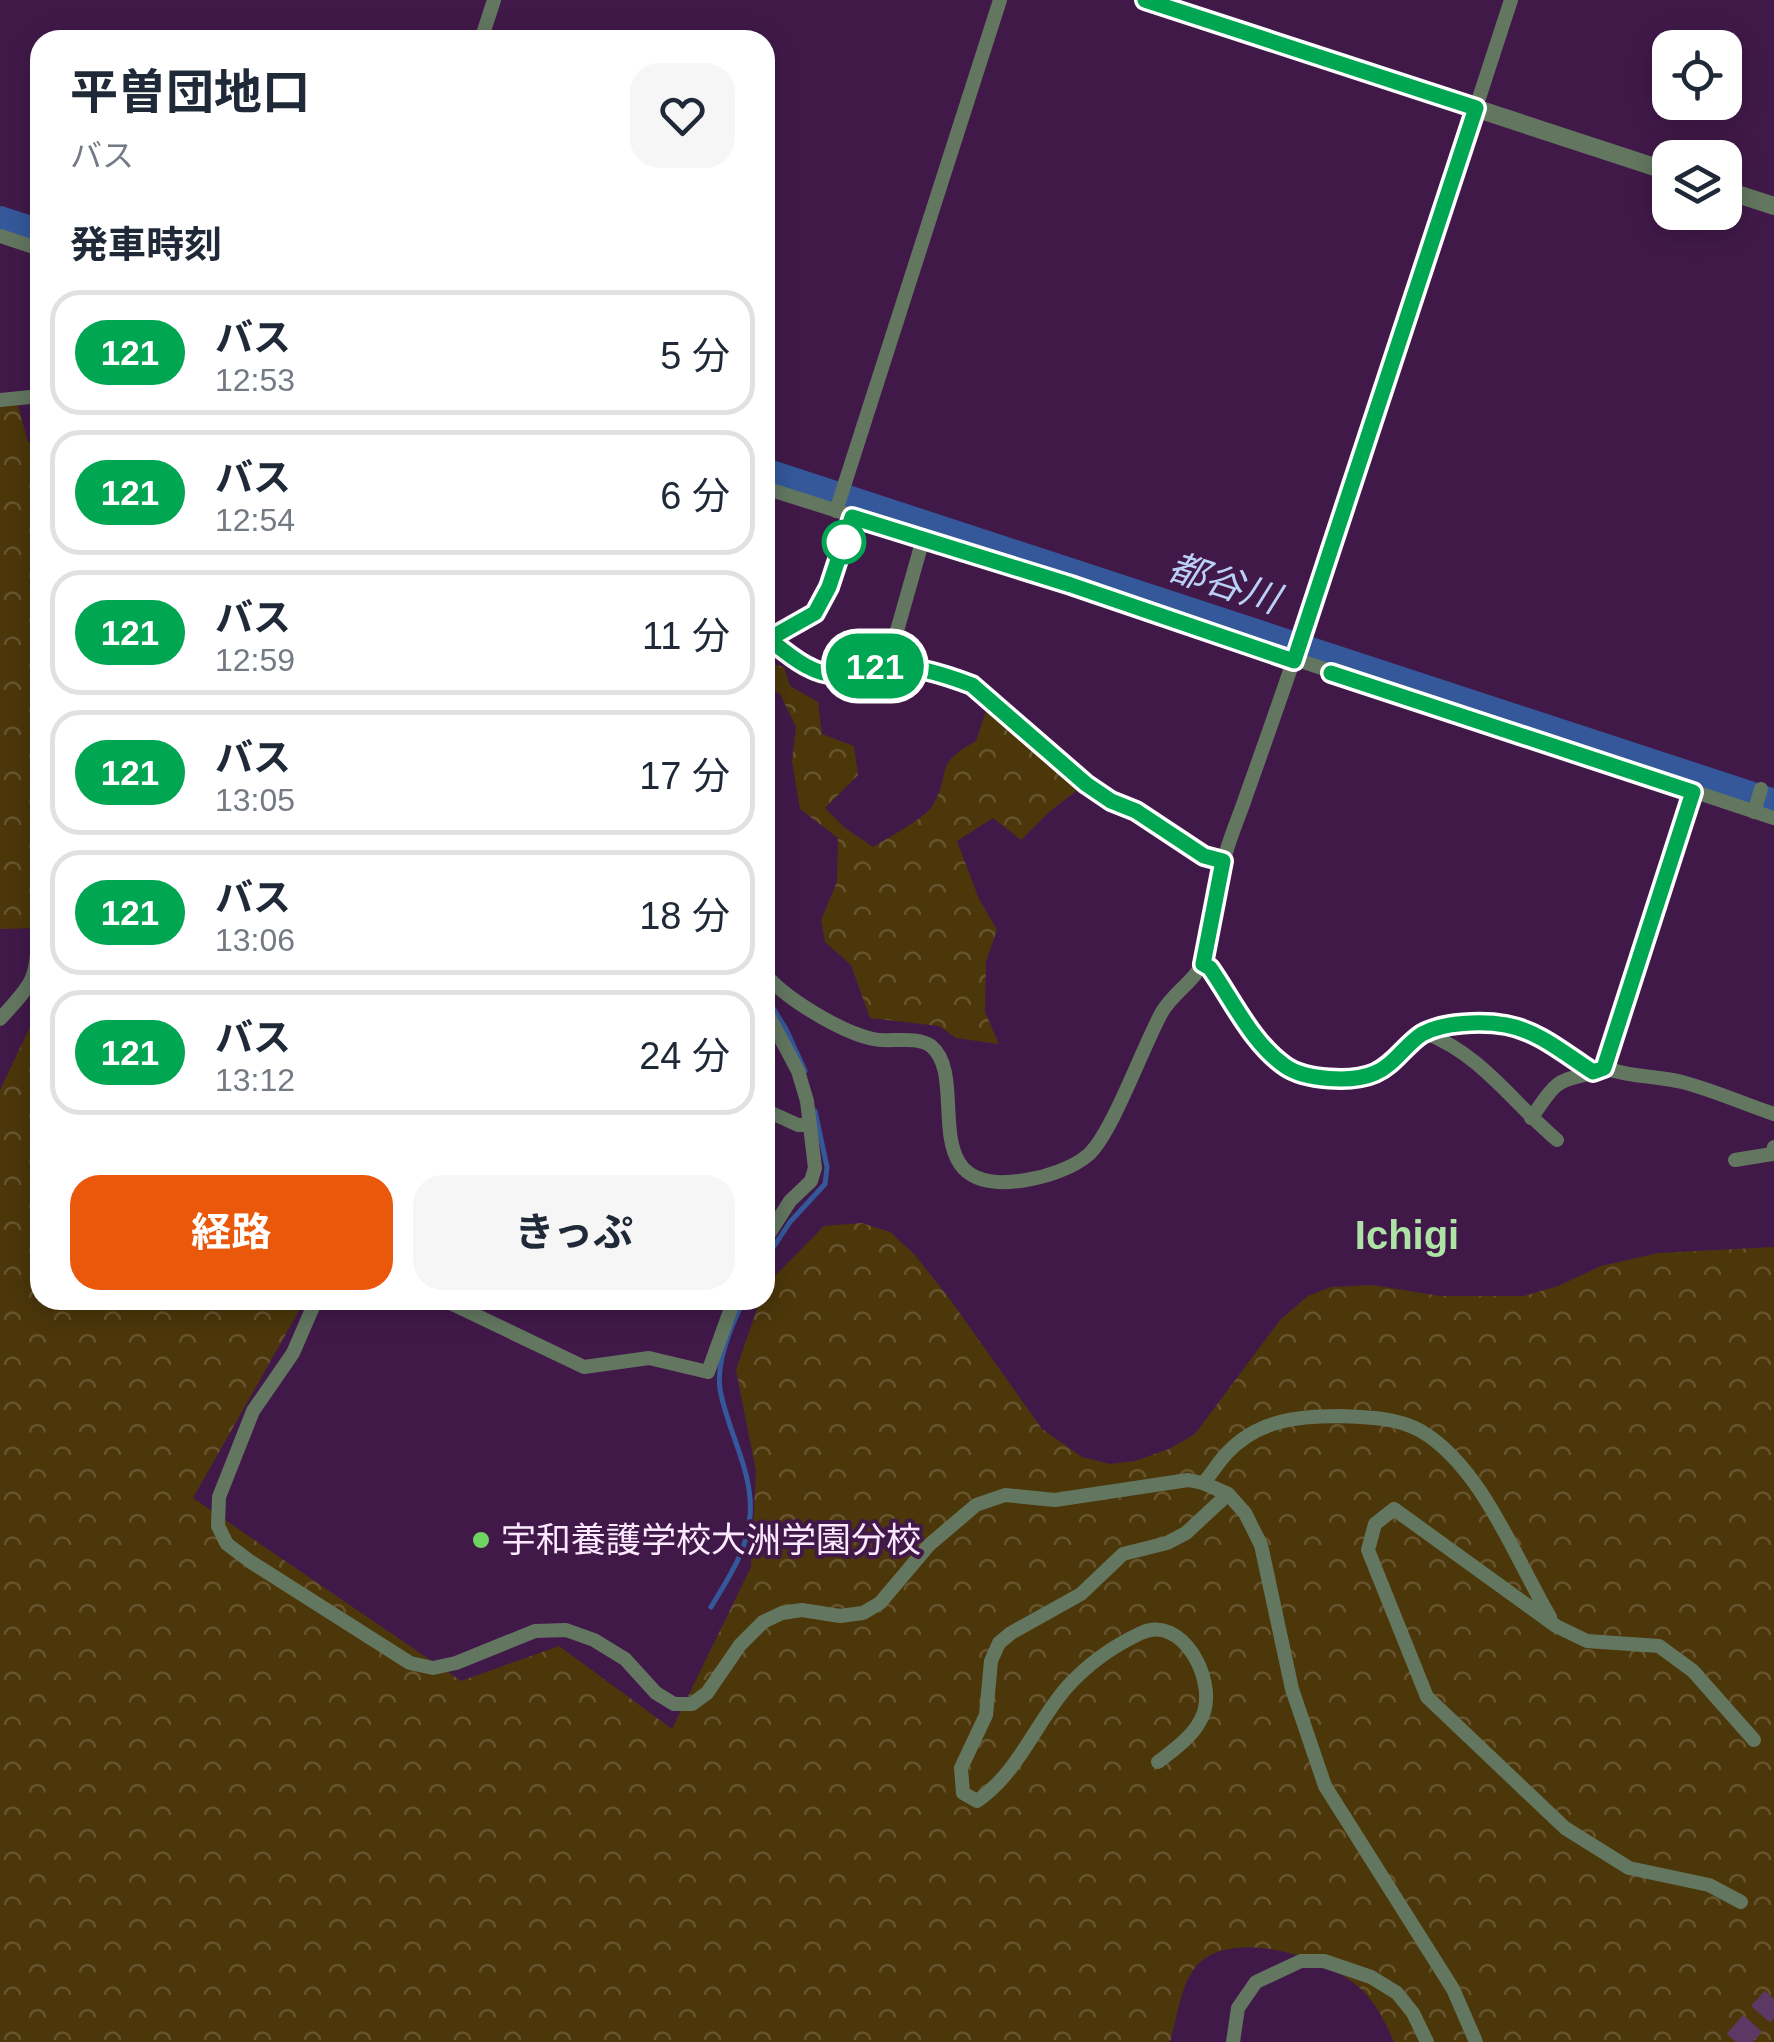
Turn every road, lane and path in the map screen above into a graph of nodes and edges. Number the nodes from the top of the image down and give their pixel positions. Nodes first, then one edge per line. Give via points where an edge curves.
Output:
1 (494, 0) edge
2 (1000, 0) edge
3 (1145, 0) edge
4 (1511, 0) edge
5 (484, 30) edge
6 (1476, 108) junction
7 (1652, 166) edge
8 (1742, 196) edge
9 (1774, 206) edge
10 (0, 236) edge
11 (30, 246) edge
12 (30, 397) edge
13 (0, 400) edge
14 (775, 490) edge
15 (838, 502) junction
16 (852, 517) junction
17 (924, 539) junction
18 (775, 636) edge
19 (775, 647) edge
20 (1297, 652) junction
21 (883, 665) junction
22 (1761, 789) dead end
23 (1693, 792) junction
24 (1755, 808) junction
25 (1774, 818) edge
26 (1223, 861) junction
27 (1203, 964) junction
28 (775, 984) edge
29 (30, 987) edge
30 (0, 1019) edge
31 (775, 1028) edge
32 (1425, 1032) junction
33 (1598, 1070) junction
34 (1774, 1114) edge
35 (775, 1115) edge
36 (1531, 1118) junction
37 (810, 1126) junction
38 (1557, 1140) dead end
39 (1774, 1147) edge
40 (1734, 1160) dead end
41 (775, 1224) edge
42 (312, 1310) edge
43 (467, 1310) edge
44 (730, 1310) edge
45 (1203, 1483) junction
46 (1228, 1494) junction
47 (1556, 1626) junction
48 (1754, 1740) dead end
49 (1158, 1762) dead end
50 (1741, 1902) dead end
51 (1233, 2042) edge
52 (1426, 2042) edge
53 (1476, 2042) edge

1 - 5 street
2 - 15 street
3 - 6 street
4 - 6 street
6 - 7 street
6 - 20 street
8 - 9 street
10 - 11 street
12 - 13 street
14 - 15 street
15 - 16 street
16 - 17 street
16 - 18 street via 815,613
17 - 20 street
17 - 21 street
19 - 21 street via 820,672 845,676
20 - 23 street
20 - 26 street
21 - 26 street via 972,685 1086,784
22 - 24 street
23 - 24 street
23 - 33 street
24 - 25 street
26 - 27 street
27 - 28 street via 1148,1036 1089,1154 1028,1180 1001,1182 962,1167 952,1146 942,1062 931,1046 862,1036
27 - 32 street via 1250,1030 1296,1073 1318,1079 1373,1074
29 - 30 street
31 - 37 street via 798,1071
32 - 33 street via 1506,1025
32 - 36 street via 1468,1054
33 - 34 street via 1688,1084
33 - 36 street via 1556,1086
35 - 37 street
36 - 38 street
37 - 41 street via 811,1181
39 - 40 street via 1772,1154
42 - 45 street via 293,1352 253,1411 219,1497 218,1526 251,1562 410,1663 433,1668 535,1631 566,1630 625,1659 674,1704 692,1704 708,1693 762,1622 802,1610 863,1613 976,1505 1004,1495 1056,1500
43 - 44 street via 584,1367 649,1358 708,1372
45 - 46 street
45 - 47 street via 1225,1454 1272,1422 1354,1416 1420,1430 1485,1498
46 - 49 street via 1186,1533 1123,1554 1082,1594 1010,1633 992,1661 986,1715 960,1782 962,1793 977,1801 998,1787 1067,1688 1109,1649 1147,1630 1165,1631 1188,1646 1202,1665 1207,1693 1204,1715
46 - 53 street via 1261,1545 1292,1690 1325,1786 1453,1989
47 - 48 street via 1587,1641 1659,1646 1693,1670
47 - 50 street via 1394,1509 1375,1524 1368,1550 1427,1697 1446,1718 1565,1828 1629,1868 1709,1885
51 - 52 street via 1238,2008 1256,1982 1301,1961 1371,1976 1396,1992

